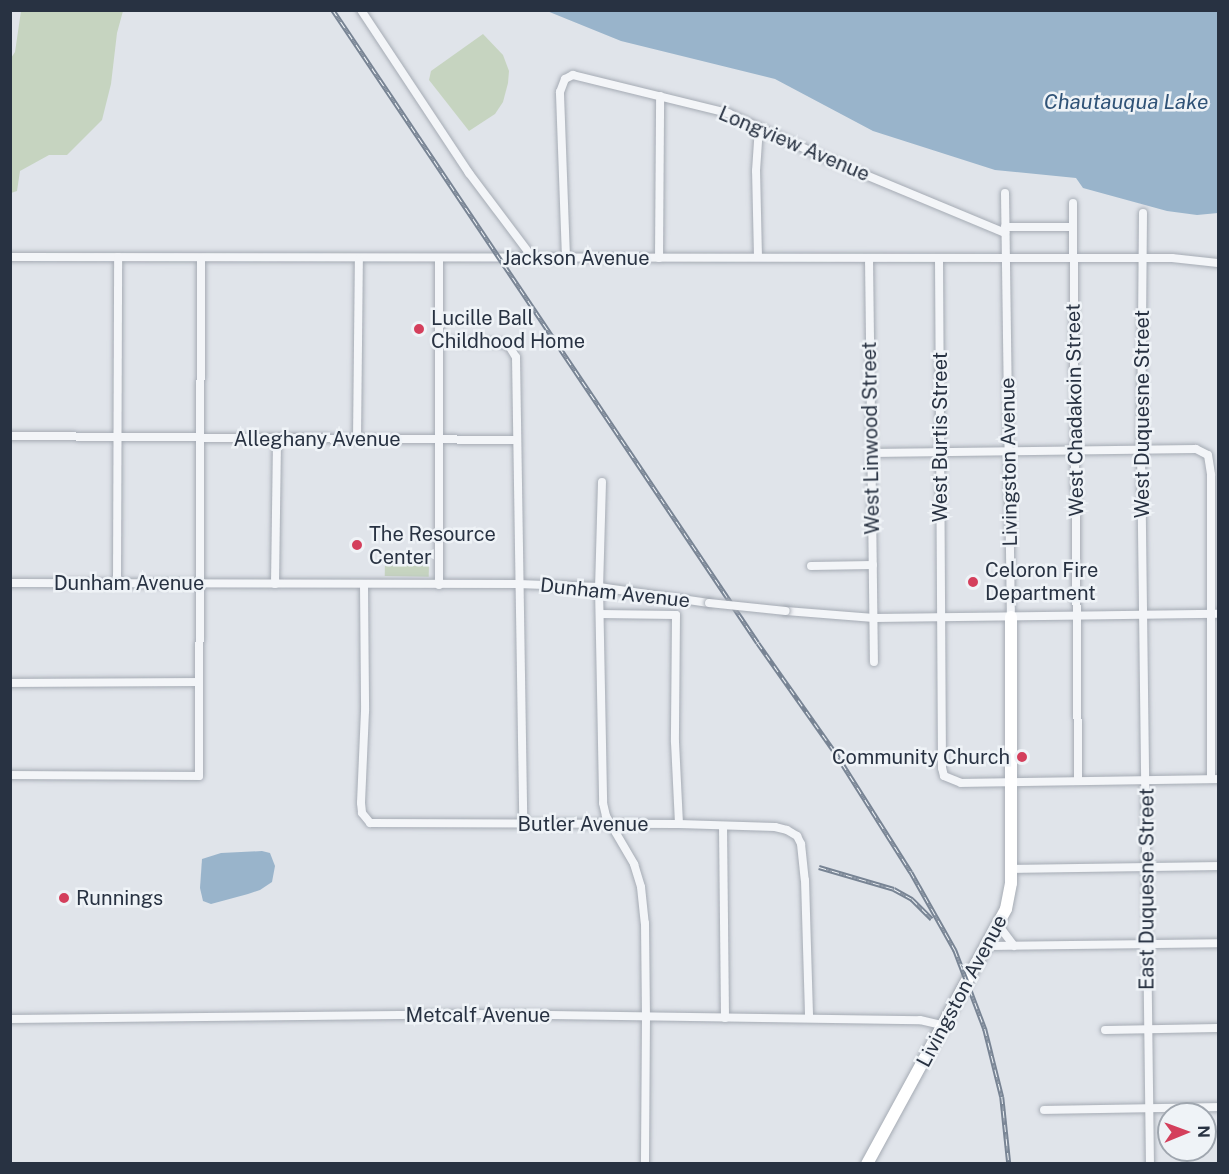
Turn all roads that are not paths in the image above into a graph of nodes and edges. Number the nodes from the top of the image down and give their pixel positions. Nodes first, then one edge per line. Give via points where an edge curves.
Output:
1 (361, 10) edge
2 (660, 96) junction
3 (759, 127) junction
4 (1005, 193) dead end
5 (1073, 203) dead end
6 (1143, 213) dead end
7 (1073, 227) junction
8 (1005, 230) junction
9 (10, 257) edge
10 (118, 257) junction
11 (532, 257) junction
12 (758, 257) junction
13 (201, 258) junction
14 (566, 258) junction
15 (659, 258) junction
16 (869, 258) junction
17 (939, 258) junction
18 (1007, 258) junction
19 (1073, 258) junction
20 (1141, 258) junction
21 (359, 259) junction
22 (439, 259) junction
23 (1218, 263) edge
24 (438, 341) junction
25 (10, 436) edge
26 (117, 437) junction
27 (200, 438) junction
28 (277, 439) junction
29 (357, 439) junction
30 (438, 440) junction
31 (517, 440) junction
32 (1141, 450) junction
33 (1076, 451) junction
34 (940, 452) junction
35 (1010, 452) junction
36 (871, 453) junction
37 (602, 482) dead end
38 (873, 565) junction
39 (811, 566) dead end
40 (199, 582) junction
41 (10, 583) edge
42 (117, 583) junction
43 (275, 584) junction
44 (518, 584) junction
45 (364, 585) junction
46 (439, 585) junction
47 (598, 587) junction
48 (600, 614) junction
49 (1215, 614) edge
50 (1144, 615) junction
51 (1076, 616) junction
52 (940, 617) junction
53 (1011, 617) junction
54 (874, 618) junction
55 (874, 662) dead end
56 (198, 682) junction
57 (10, 683) edge
58 (10, 775) edge
59 (1215, 779) edge
60 (1146, 780) junction
61 (1078, 781) junction
62 (1011, 782) junction
63 (523, 824) junction
64 (611, 824) junction
65 (679, 824) junction
66 (723, 825) junction
67 (1145, 866) junction
68 (1218, 866) edge
69 (1011, 869) junction
70 (999, 926) junction
71 (1146, 943) junction
72 (1218, 943) edge
73 (988, 946) junction
74 (1014, 946) junction
75 (646, 1016) junction
76 (725, 1018) junction
77 (809, 1018) junction
78 (10, 1019) edge
79 (945, 1026) junction
80 (1218, 1028) edge
81 (1148, 1029) junction
82 (1105, 1030) dead end
83 (1218, 1107) edge
84 (1149, 1108) junction
85 (1044, 1110) dead end
86 (645, 1164) edge
87 (867, 1164) edge
88 (1150, 1164) edge

1 - 11 street via 470,173
2 - 3 street, Longview Avenue via 728,113
2 - 14 street, Longview Avenue via 577,74 565,79 560,92
2 - 15 street
3 - 8 street, Longview Avenue via 825,158
3 - 12 street
4 - 8 street, Livingston Avenue
5 - 7 street, West Chadakoin Street
6 - 20 street, West Duquesne Street
7 - 8 street
7 - 19 street, West Chadakoin Street
8 - 18 street, Livingston Avenue
9 - 10 street, Jackson Avenue
10 - 13 street, Jackson Avenue
10 - 26 street
11 - 14 street, Jackson Avenue
11 - 22 street, Jackson Avenue
12 - 15 street, Jackson Avenue
12 - 16 street, Jackson Avenue
13 - 21 street, Jackson Avenue
13 - 27 street
14 - 15 street, Jackson Avenue
16 - 17 street, Jackson Avenue
16 - 36 street, West Linwood Street
17 - 18 street, Jackson Avenue
17 - 34 street, West Burtis Street
18 - 19 street, Jackson Avenue
18 - 35 street, Livingston Avenue
19 - 20 street, Jackson Avenue
19 - 33 street, West Chadakoin Street
20 - 23 street, Jackson Avenue
20 - 32 street, West Duquesne Street
21 - 22 street, Jackson Avenue
21 - 29 street
22 - 24 street
24 - 30 street
24 - 31 street via 502,343 512,349 517,366
25 - 26 street, Alleghany Avenue
26 - 27 street, Alleghany Avenue
26 - 42 street
27 - 28 street, Alleghany Avenue
27 - 40 street
28 - 29 street, Alleghany Avenue
28 - 43 street
29 - 30 street, Alleghany Avenue
30 - 31 street, Alleghany Avenue
30 - 46 street
31 - 44 street
32 - 33 street
32 - 49 street via 1196,449 1205,452 1209,459
32 - 50 street, West Duquesne Street
33 - 35 street
33 - 51 street, West Chadakoin Street
34 - 35 street
34 - 36 street
34 - 52 street, West Burtis Street
35 - 53 street, Livingston Avenue
36 - 38 street, West Linwood Street
37 - 47 street
38 - 39 street
38 - 54 street, West Linwood Street
40 - 42 street, Dunham Avenue
40 - 43 street, Dunham Avenue
40 - 56 street
41 - 42 street, Dunham Avenue
43 - 45 street, Dunham Avenue
44 - 46 street, Dunham Avenue
44 - 47 street, Dunham Avenue
44 - 63 street
45 - 46 street, Dunham Avenue
45 - 63 street, Butler Avenue via 362,813 377,824
47 - 48 street
47 - 54 street, Dunham Avenue, bridge via 709,603
48 - 64 street via 603,803
48 - 65 street via 676,615
49 - 50 street, Dunham Avenue
49 - 59 street
50 - 51 street, Dunham Avenue
50 - 60 street, East Duquesne Street
51 - 53 street, Dunham Avenue
51 - 61 street, West Chadakoin Street
52 - 53 street, Dunham Avenue
52 - 54 street, Dunham Avenue
52 - 62 street, West Burtis Street via 944,776 951,780
53 - 62 street, Livingston Avenue
54 - 55 street, West Linwood Street
56 - 57 street
56 - 58 street via 199,776
59 - 60 street
60 - 61 street
60 - 67 street, East Duquesne Street
61 - 62 street
62 - 69 street, Livingston Avenue
63 - 64 street, Butler Avenue
64 - 65 street, Butler Avenue
64 - 75 street via 634,864 641,887
65 - 66 street, Butler Avenue
66 - 76 street
66 - 77 street, Butler Avenue via 774,827 797,836 801,844 806,880
67 - 68 street
67 - 69 street
67 - 71 street, East Duquesne Street
69 - 70 street, Livingston Avenue via 1006,909
70 - 73 street, Livingston Avenue
70 - 74 street
71 - 72 street
71 - 74 street
71 - 81 street, East Duquesne Street
73 - 74 street
73 - 79 street, Livingston Avenue
75 - 76 street, Metcalf Avenue
75 - 78 street, Metcalf Avenue
75 - 86 street
76 - 77 street, Metcalf Avenue
77 - 79 street, Metcalf Avenue via 920,1020
79 - 87 street, Livingston Avenue
80 - 81 street
81 - 82 street
81 - 84 street, East Duquesne Street
83 - 84 street
84 - 85 street
84 - 88 street, East Duquesne Street

